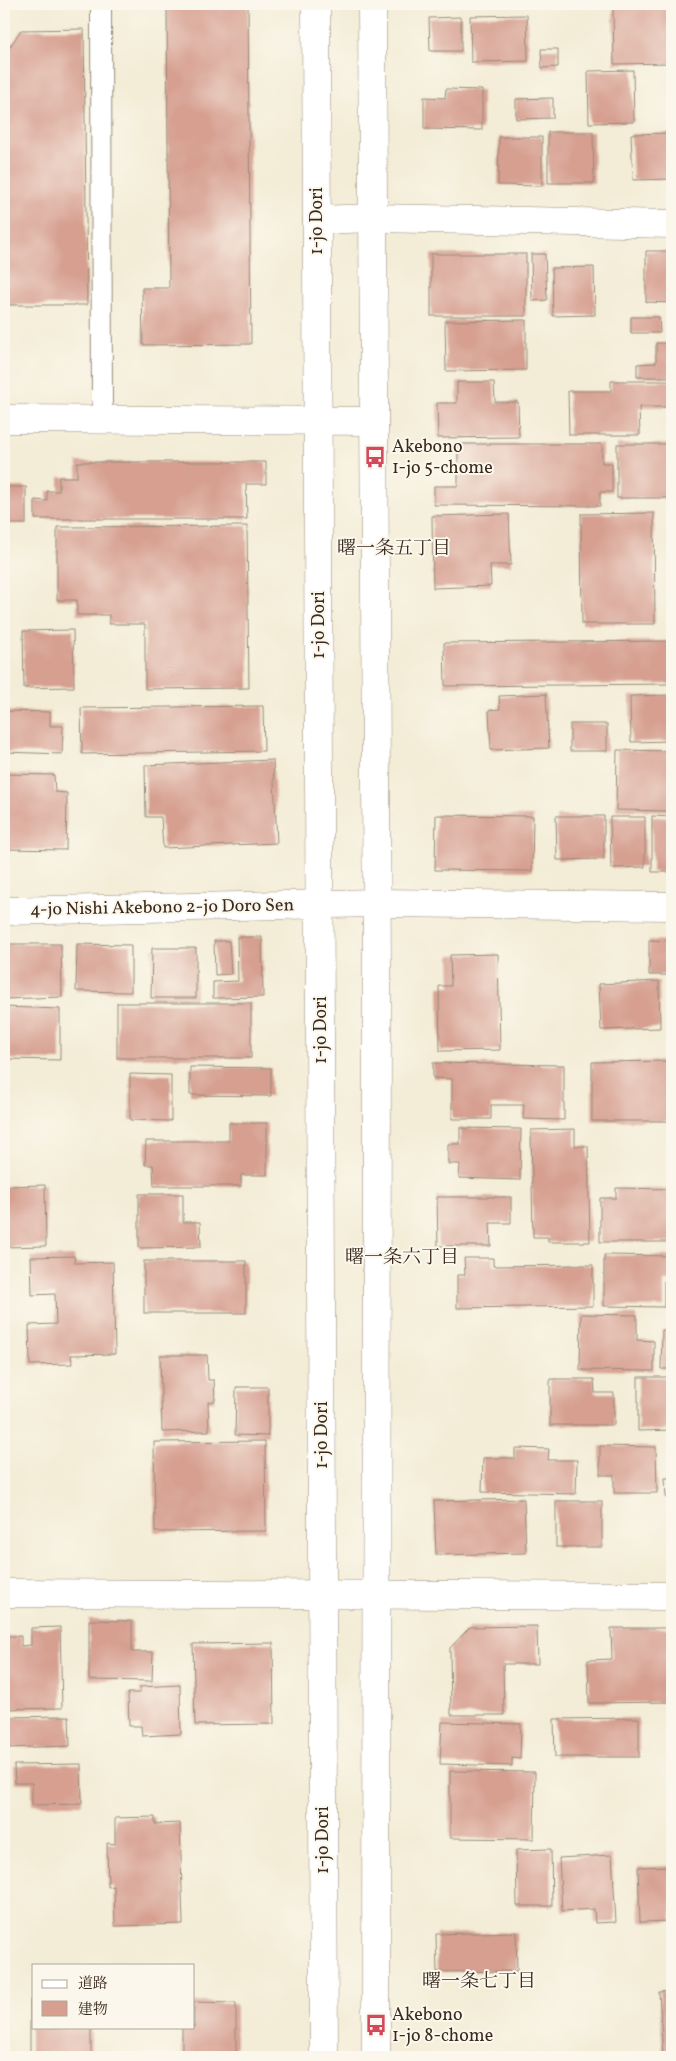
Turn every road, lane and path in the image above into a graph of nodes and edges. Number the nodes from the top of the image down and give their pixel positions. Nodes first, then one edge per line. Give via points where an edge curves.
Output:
1 (101, 4) edge
2 (316, 4) edge
3 (372, 4) edge
4 (373, 218) junction
5 (317, 220) junction
6 (672, 224) edge
7 (4, 419) edge
8 (102, 419) junction
9 (318, 420) junction
10 (374, 421) junction
11 (377, 903) junction
12 (321, 905) junction
13 (672, 906) edge
14 (4, 911) edge
15 (4, 1593) edge
16 (323, 1594) junction
17 (377, 1596) junction
18 (672, 1596) edge
19 (324, 2057) edge
20 (376, 2057) edge

1 - 8 lane
2 - 5 street, 1-jo Dori
3 - 4 street
4 - 5 street
4 - 6 street
4 - 10 street
5 - 9 street, 1-jo Dori
7 - 8 street
8 - 9 street
9 - 10 street
9 - 12 street, 1-jo Dori
10 - 11 street
11 - 12 street, 4-jo Nishi Akebono 2-jo Doro Sen
11 - 13 street, 4-jo Nishi Akebono 2-jo Doro Sen
11 - 17 street
12 - 14 street, 4-jo Nishi Akebono 2-jo Doro Sen
12 - 16 street, 1-jo Dori
15 - 16 street
16 - 17 street
16 - 19 street, 1-jo Dori
17 - 18 street
17 - 20 street

